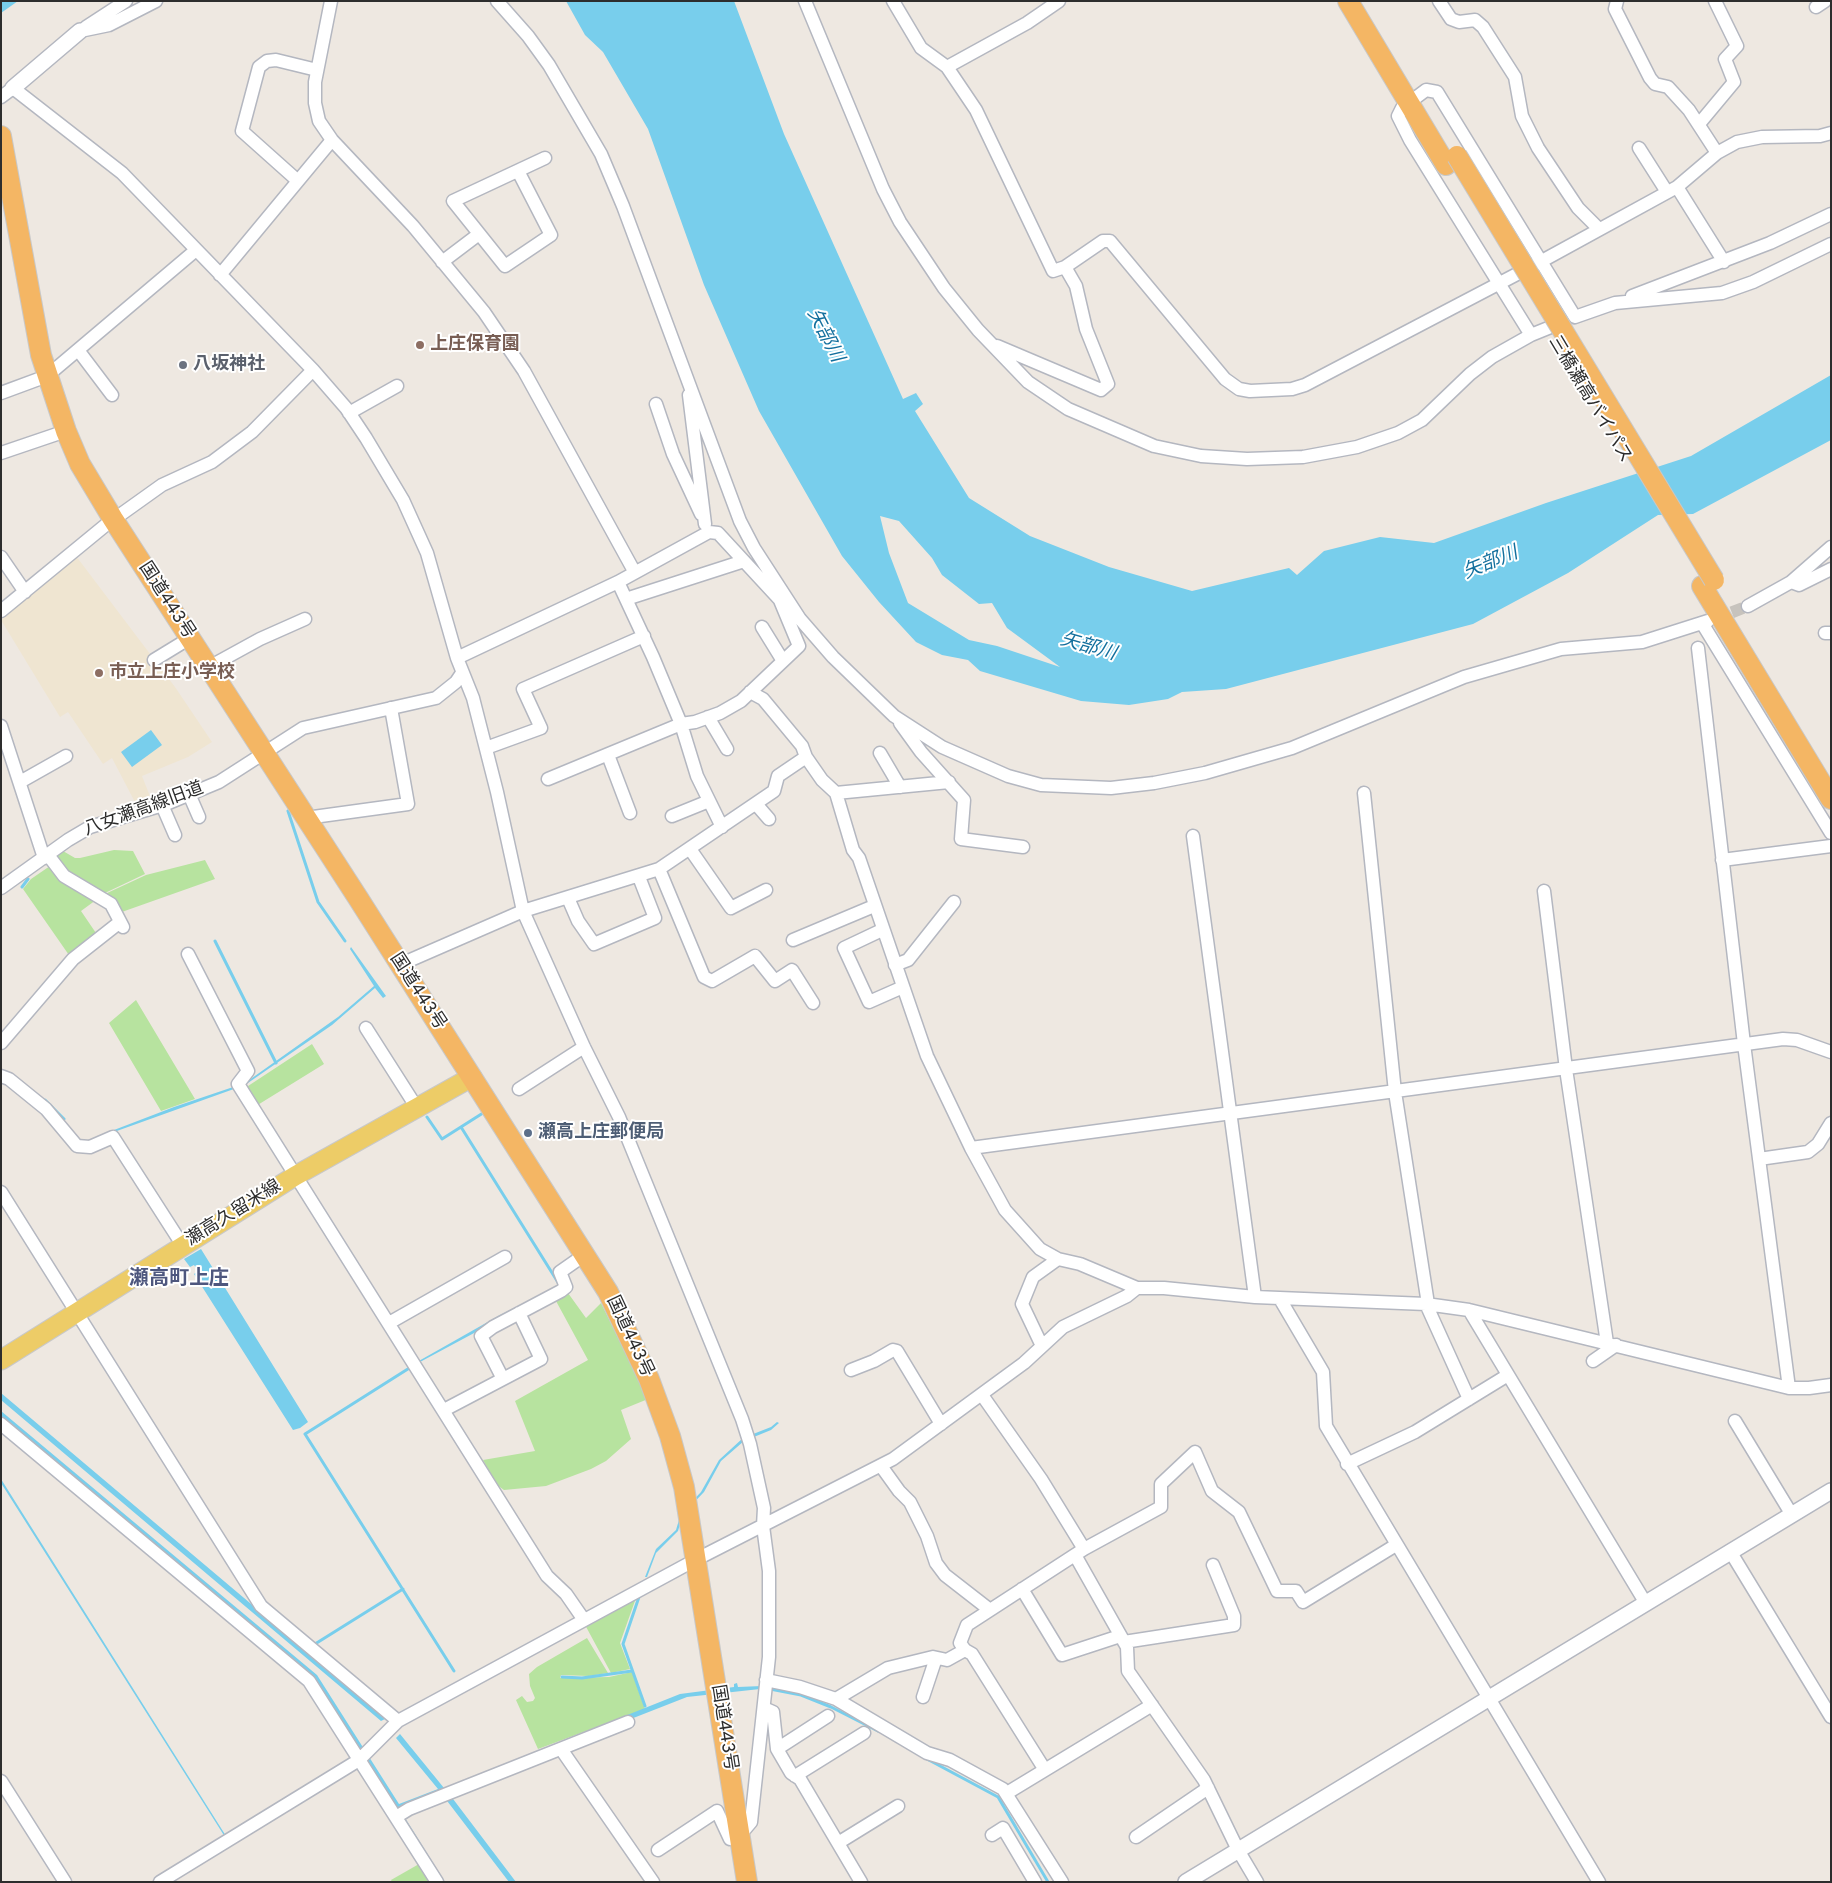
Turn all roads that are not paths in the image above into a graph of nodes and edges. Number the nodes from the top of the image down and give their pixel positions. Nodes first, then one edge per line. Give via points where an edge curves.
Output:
1 (126, 1) edge
2 (156, 1) edge
3 (332, 1) edge
4 (497, 1) edge
5 (805, 1) edge
6 (894, 1) edge
7 (1059, 1) edge
8 (1348, 1) edge
9 (1360, 1) edge
10 (1439, 1) edge
11 (1617, 1) edge
12 (1715, 1) edge
13 (80, 31) junction
14 (947, 67) junction
15 (317, 70) junction
16 (13, 88) junction
17 (1, 97) edge
18 (1414, 98) junction
19 (1699, 124) junction
20 (1831, 133) edge
21 (1, 136) edge
22 (332, 140) junction
23 (1639, 148) dead end
24 (1716, 153) junction
25 (545, 158) dead end
26 (518, 171) junction
27 (298, 181) junction
28 (1672, 189) junction
29 (1831, 214) edge
30 (1599, 229) junction
31 (479, 234) junction
32 (1831, 244) edge
33 (196, 250) junction
34 (442, 262) junction
35 (1540, 262) junction
36 (1724, 262) junction
37 (1065, 267) junction
38 (220, 275) junction
39 (1499, 282) junction
40 (1614, 303) junction
41 (1575, 317) junction
42 (1531, 335) junction
43 (992, 344) junction
44 (78, 350) junction
45 (312, 370) junction
46 (47, 376) junction
47 (688, 382) junction
48 (397, 386) dead end
49 (1, 393) edge
50 (112, 395) dead end
51 (656, 404) dead end
52 (349, 413) junction
53 (60, 433) dead end
54 (1, 454) edge
55 (116, 517) junction
56 (707, 528) junction
57 (1831, 547) edge
58 (1, 557) edge
59 (744, 561) junction
60 (1831, 569) edge
61 (634, 571) junction
62 (618, 582) junction
63 (1791, 582) junction
64 (1708, 583) junction
65 (25, 592) junction
66 (781, 597) junction
67 (626, 600) junction
68 (1748, 606) tunnel mouth
69 (1, 611) edge
70 (305, 619) dead end
71 (762, 627) dead end
72 (644, 636) junction
73 (190, 638) junction
74 (1698, 648) dead end
75 (457, 658) junction
76 (154, 660) dead end
77 (783, 661) junction
78 (209, 667) junction
79 (462, 673) junction
80 (750, 692) junction
81 (391, 708) junction
82 (894, 716) junction
83 (708, 717) junction
84 (681, 724) junction
85 (1, 726) edge
86 (486, 748) junction
87 (727, 749) dead end
88 (264, 752) junction
89 (880, 753) dead end
90 (608, 755) junction
91 (66, 756) dead end
92 (806, 757) junction
93 (7, 760) edge
94 (1831, 772) edge
95 (548, 779) dead end
96 (20, 782) junction
97 (949, 782) junction
98 (900, 787) junction
99 (836, 793) junction
100 (1364, 793) dead end
101 (189, 794) junction
102 (1831, 799) edge
103 (709, 801) junction
104 (756, 804) junction
105 (162, 805) junction
106 (630, 813) dead end
107 (672, 816) dead end
108 (199, 817) dead end
109 (306, 818) junction
110 (769, 819) dead end
111 (722, 827) junction
112 (1831, 833) edge
113 (175, 834) dead end
114 (1193, 836) dead end
115 (1831, 846) edge
116 (1022, 847) dead end
117 (690, 849) junction
118 (46, 857) junction
119 (1722, 860) junction
120 (659, 870) junction
121 (639, 877) junction
122 (1, 888) edge
123 (766, 890) dead end
124 (1544, 891) dead end
125 (568, 898) junction
126 (954, 902) dead end
127 (874, 906) junction
128 (523, 911) junction
129 (882, 930) junction
130 (793, 940) dead end
131 (188, 954) dead end
132 (399, 965) junction
133 (895, 966) junction
134 (903, 987) junction
135 (813, 1003) dead end
136 (366, 1028) dead end
137 (1, 1044) edge
138 (1744, 1044) junction
139 (584, 1048) junction
140 (1831, 1052) edge
141 (1566, 1069) junction
142 (1, 1076) edge
143 (472, 1077) junction
144 (519, 1089) dead end
145 (1395, 1092) junction
146 (417, 1108) junction
147 (1229, 1112) junction
148 (1831, 1124) edge
149 (971, 1148) junction
150 (1759, 1159) junction
151 (295, 1176) junction
152 (1, 1192) edge
153 (183, 1246) junction
154 (504, 1257) dead end
155 (580, 1258) dead end
156 (1058, 1259) junction
157 (1137, 1288) junction
158 (1255, 1298) junction
159 (1280, 1299) junction
160 (1427, 1304) junction
161 (1469, 1310) junction
162 (77, 1313) junction
163 (519, 1313) junction
164 (389, 1323) junction
165 (1612, 1344) junction
166 (1042, 1346) junction
167 (1, 1360) edge
168 (1594, 1361) dead end
169 (851, 1370) dead end
170 (1508, 1375) junction
171 (502, 1379) junction
172 (1831, 1385) edge
173 (1789, 1388) junction
174 (982, 1395) junction
175 (1469, 1399) junction
176 (444, 1410) junction
177 (1735, 1421) dead end
178 (1, 1424) edge
179 (941, 1424) junction
180 (1347, 1464) junction
181 (880, 1466) junction
182 (1831, 1492) edge
183 (1792, 1515) junction
184 (764, 1526) junction
185 (1396, 1545) junction
186 (1730, 1551) junction
187 (1079, 1552) junction
188 (697, 1559) junction
189 (1213, 1565) dead end
190 (1022, 1590) junction
191 (1645, 1602) junction
192 (990, 1610) junction
193 (584, 1620) junction
194 (1122, 1639) junction
195 (965, 1650) junction
196 (936, 1658) junction
197 (766, 1680) junction
198 (923, 1697) dead end
199 (836, 1699) junction
200 (1488, 1699) junction
201 (1152, 1705) junction
202 (764, 1708) junction
203 (828, 1716) dead end
204 (1831, 1716) edge
205 (398, 1721) junction
206 (628, 1722) dead end
207 (864, 1733) dead end
208 (561, 1749) junction
209 (777, 1749) junction
210 (359, 1760) junction
211 (1045, 1770) junction
212 (796, 1776) junction
213 (1, 1781) edge
214 (1208, 1788) junction
215 (1007, 1793) junction
216 (898, 1806) dead end
217 (396, 1817) junction
218 (740, 1835) junction
219 (992, 1835) dead end
220 (1136, 1837) dead end
221 (838, 1843) junction
222 (658, 1850) dead end
223 (1238, 1850) junction
224 (65, 1882) edge
225 (160, 1882) edge
226 (436, 1882) edge
227 (653, 1882) edge
228 (747, 1882) edge
229 (861, 1882) edge
230 (1035, 1882) edge
231 (1062, 1882) edge
232 (1186, 1882) edge
233 (1257, 1882) edge
234 (1599, 1882) edge

1 - 13 street
2 - 13 street via 109,25
3 - 15 street
4 - 47 street via 549,65 600,154 623,206
5 - 43 street via 883,189 900,222 944,288
6 - 14 street via 921,48
7 - 14 street via 1027,23
8 - 18 highway, 三橋瀬高バイパス
9 - 18 highway, 三橋瀬高バイパス
10 - 30 street via 1452,19 1459,22 1475,20 1483,27 1515,76 1522,116 1538,148 1578,208
11 - 19 street via 1615,9 1650,78 1655,84 1668,88
12 - 19 street via 1738,46 1725,59 1734,82
13 - 16 street
14 - 37 street via 976,110 1053,271
15 - 22 street via 315,103 319,121
15 - 27 street via 276,60 267,61 259,67 242,130
16 - 17 street
16 - 33 street via 122,173
18 - 35 street via 1426,90 1437,92
18 - 39 street via 1398,116
18 - 64 highway, 三橋瀬高バイパス, bridge
19 - 24 street
20 - 24 street via 1737,142
21 - 46 highway, 国道443号
22 - 27 street
22 - 34 street via 413,226
23 - 28 street
24 - 28 street
25 - 26 street
26 - 31 street via 453,201
26 - 31 street via 552,235 505,266
27 - 38 street
28 - 30 street
28 - 36 street
29 - 36 street
30 - 35 street
31 - 34 street
32 - 40 street via 1753,282 1722,293
33 - 38 street
33 - 44 street
34 - 61 street via 484,312 524,371
35 - 39 street
35 - 41 street
36 - 40 street
37 - 39 street via 1103,241 1110,241 1225,379 1239,389 1250,391 1292,389 1305,385
37 - 43 street via 1076,286 1086,329 1108,384 1101,390
38 - 45 street
39 - 42 street
40 - 41 street
41 - 42 street
42 - 43 street via 1492,357 1422,420 1398,433 1330,453 1256,459 1200,456 1154,446 1112,430 1047,396 1021,375
44 - 46 street
44 - 50 street
45 - 52 street
45 - 55 street via 252,432 212,462 162,485
46 - 49 street
46 - 55 highway, 国道443号 via 80,464
47 - 56 street via 690,420
47 - 66 street via 740,521
48 - 52 street
51 - 56 street
52 - 75 street via 403,500 428,553
53 - 54 street
55 - 65 street
55 - 73 highway, 国道443号
56 - 59 street via 718,533
56 - 61 street
57 - 63 street
58 - 65 street
59 - 66 street
59 - 67 street
60 - 63 street via 1799,585
61 - 62 street
62 - 67 street
62 - 75 street
63 - 68 street
64 - 94 highway, 三橋瀬高バイパス
64 - 102 highway, 三橋瀬高バイパス
65 - 69 street
66 - 77 street via 798,646
66 - 82 street via 832,657
67 - 72 street
70 - 78 street
71 - 77 street
72 - 84 street
72 - 86 street via 522,689 541,728
73 - 76 street
73 - 78 highway, 国道443号
74 - 119 street
75 - 79 street
77 - 80 street
78 - 88 highway, 国道443号
79 - 81 street, 八女瀬高線旧道 via 436,698
79 - 86 street via 473,698
80 - 83 street
80 - 92 street via 763,699 802,746
81 - 88 street, 八女瀬高線旧道 via 303,728
81 - 109 street via 408,804
82 - 97 street
82 - 112 street via 942,747 1022,781 1076,788 1111,788 1205,773 1292,748 1464,677 1562,649 1642,642 1705,622
83 - 84 street
83 - 87 street
84 - 90 street
84 - 103 street
85 - 93 street
86 - 128 street
88 - 101 street, 八女瀬高線旧道 via 219,782
88 - 109 highway, 国道443号
89 - 98 street
90 - 95 street
90 - 106 street
91 - 96 street
92 - 99 street
92 - 104 street via 778,776 774,791
93 - 96 street
96 - 118 street
97 - 98 street
97 - 116 street via 964,800 961,839
98 - 99 street
99 - 127 street
100 - 145 street
101 - 105 street, 八女瀬高線旧道
101 - 108 street
103 - 107 street
103 - 111 street
104 - 110 street
104 - 111 street
105 - 113 street
105 - 118 street, 八女瀬高線旧道 via 90,827
109 - 132 highway, 国道443号
111 - 117 street
114 - 147 street
115 - 119 street
117 - 120 street
117 - 123 street via 731,908
118 - 122 street, 八女瀬高線旧道
118 - 137 street via 64,876 111,904 121,924 73,959
119 - 138 street
120 - 121 street
120 - 135 street via 704,977 712,981 755,956 775,981 792,970
121 - 125 street
121 - 125 street via 655,918 594,944 578,921
124 - 141 street
125 - 128 street
126 - 133 street via 908,960
127 - 129 street
127 - 130 street
128 - 132 street
128 - 139 street
129 - 133 street
129 - 134 street via 844,948 869,1002
131 - 151 street via 248,1071 238,1084
132 - 143 highway, 国道443号
133 - 134 street
134 - 149 street via 927,1056
136 - 146 street
138 - 140 street via 1798,1040
138 - 141 street
138 - 150 street
139 - 144 street
139 - 184 street via 634,1154 742,1420 758,1479
141 - 145 street
141 - 165 street
142 - 153 street via 9,1078 46,1109 77,1146 90,1147 113,1137
143 - 146 main road, 瀬高久留米線
143 - 188 highway, 国道443号 via 608,1292 627,1330 670,1436 684,1487
145 - 147 street
145 - 160 street
146 - 151 main road, 瀬高久留米線
147 - 149 street
147 - 158 street
148 - 150 street via 1818,1144 1808,1152
149 - 156 street via 1005,1210 1040,1249
150 - 173 street
151 - 153 main road, 瀬高久留米線
151 - 164 street
152 - 162 street
153 - 162 main road, 瀬高久留米線
154 - 164 street
155 - 163 street via 560,1272 566,1286 561,1291
156 - 157 street via 1080,1264
156 - 166 street via 1033,1277 1022,1304
157 - 158 street
157 - 166 street via 1063,1327
158 - 159 street
159 - 160 street
159 - 180 street via 1323,1372 1326,1426
160 - 161 street
160 - 175 street
161 - 165 street
161 - 170 street
162 - 167 main road, 瀬高久留米線
162 - 205 street via 261,1606
163 - 171 street via 481,1336
163 - 171 street via 541,1359
164 - 176 street
165 - 168 street
165 - 173 street
166 - 174 street
169 - 179 street via 897,1351
170 - 175 street
170 - 191 street
171 - 176 street
172 - 173 street
174 - 179 street
174 - 187 street via 1041,1478
175 - 180 street via 1415,1432
176 - 193 street via 547,1576 566,1594
177 - 183 street
178 - 210 street via 309,1680
179 - 181 street
180 - 185 street
181 - 184 street
181 - 192 street via 910,1502 936,1563 945,1575
182 - 183 street
183 - 186 street
184 - 188 street
184 - 197 street via 771,1609
185 - 187 street via 1303,1602 1296,1591 1277,1592 1239,1512 1212,1491 1195,1452 1161,1484 1161,1507
185 - 200 street
186 - 191 street
186 - 204 street
187 - 190 street
187 - 194 street
188 - 193 street
188 - 218 highway, 国道443号
189 - 194 street via 1234,1616 1234,1625
190 - 192 street
190 - 194 street via 1062,1655
191 - 200 street
192 - 195 street via 967,1625 960,1643
193 - 205 street
194 - 201 street via 1127,1647 1128,1671
195 - 196 street via 947,1660
195 - 211 street via 972,1654
196 - 198 street
196 - 199 street via 932,1656 888,1668
197 - 199 street
197 - 202 street
199 - 215 street via 927,1753 950,1760
200 - 223 street
200 - 234 street
201 - 211 street
201 - 214 street
202 - 209 street via 773,1712
202 - 218 street via 752,1822
203 - 209 street
205 - 210 street
206 - 208 street
207 - 212 street
208 - 217 street
208 - 227 street
209 - 212 street
210 - 217 street
210 - 225 street
211 - 215 street
212 - 221 street
213 - 224 street
214 - 220 street
214 - 223 street
215 - 231 street
216 - 221 street
217 - 226 street
218 - 222 street via 730,1839 717,1812
218 - 228 highway, 国道443号
219 - 230 street via 1003,1828
221 - 229 street
223 - 232 street
223 - 233 street

